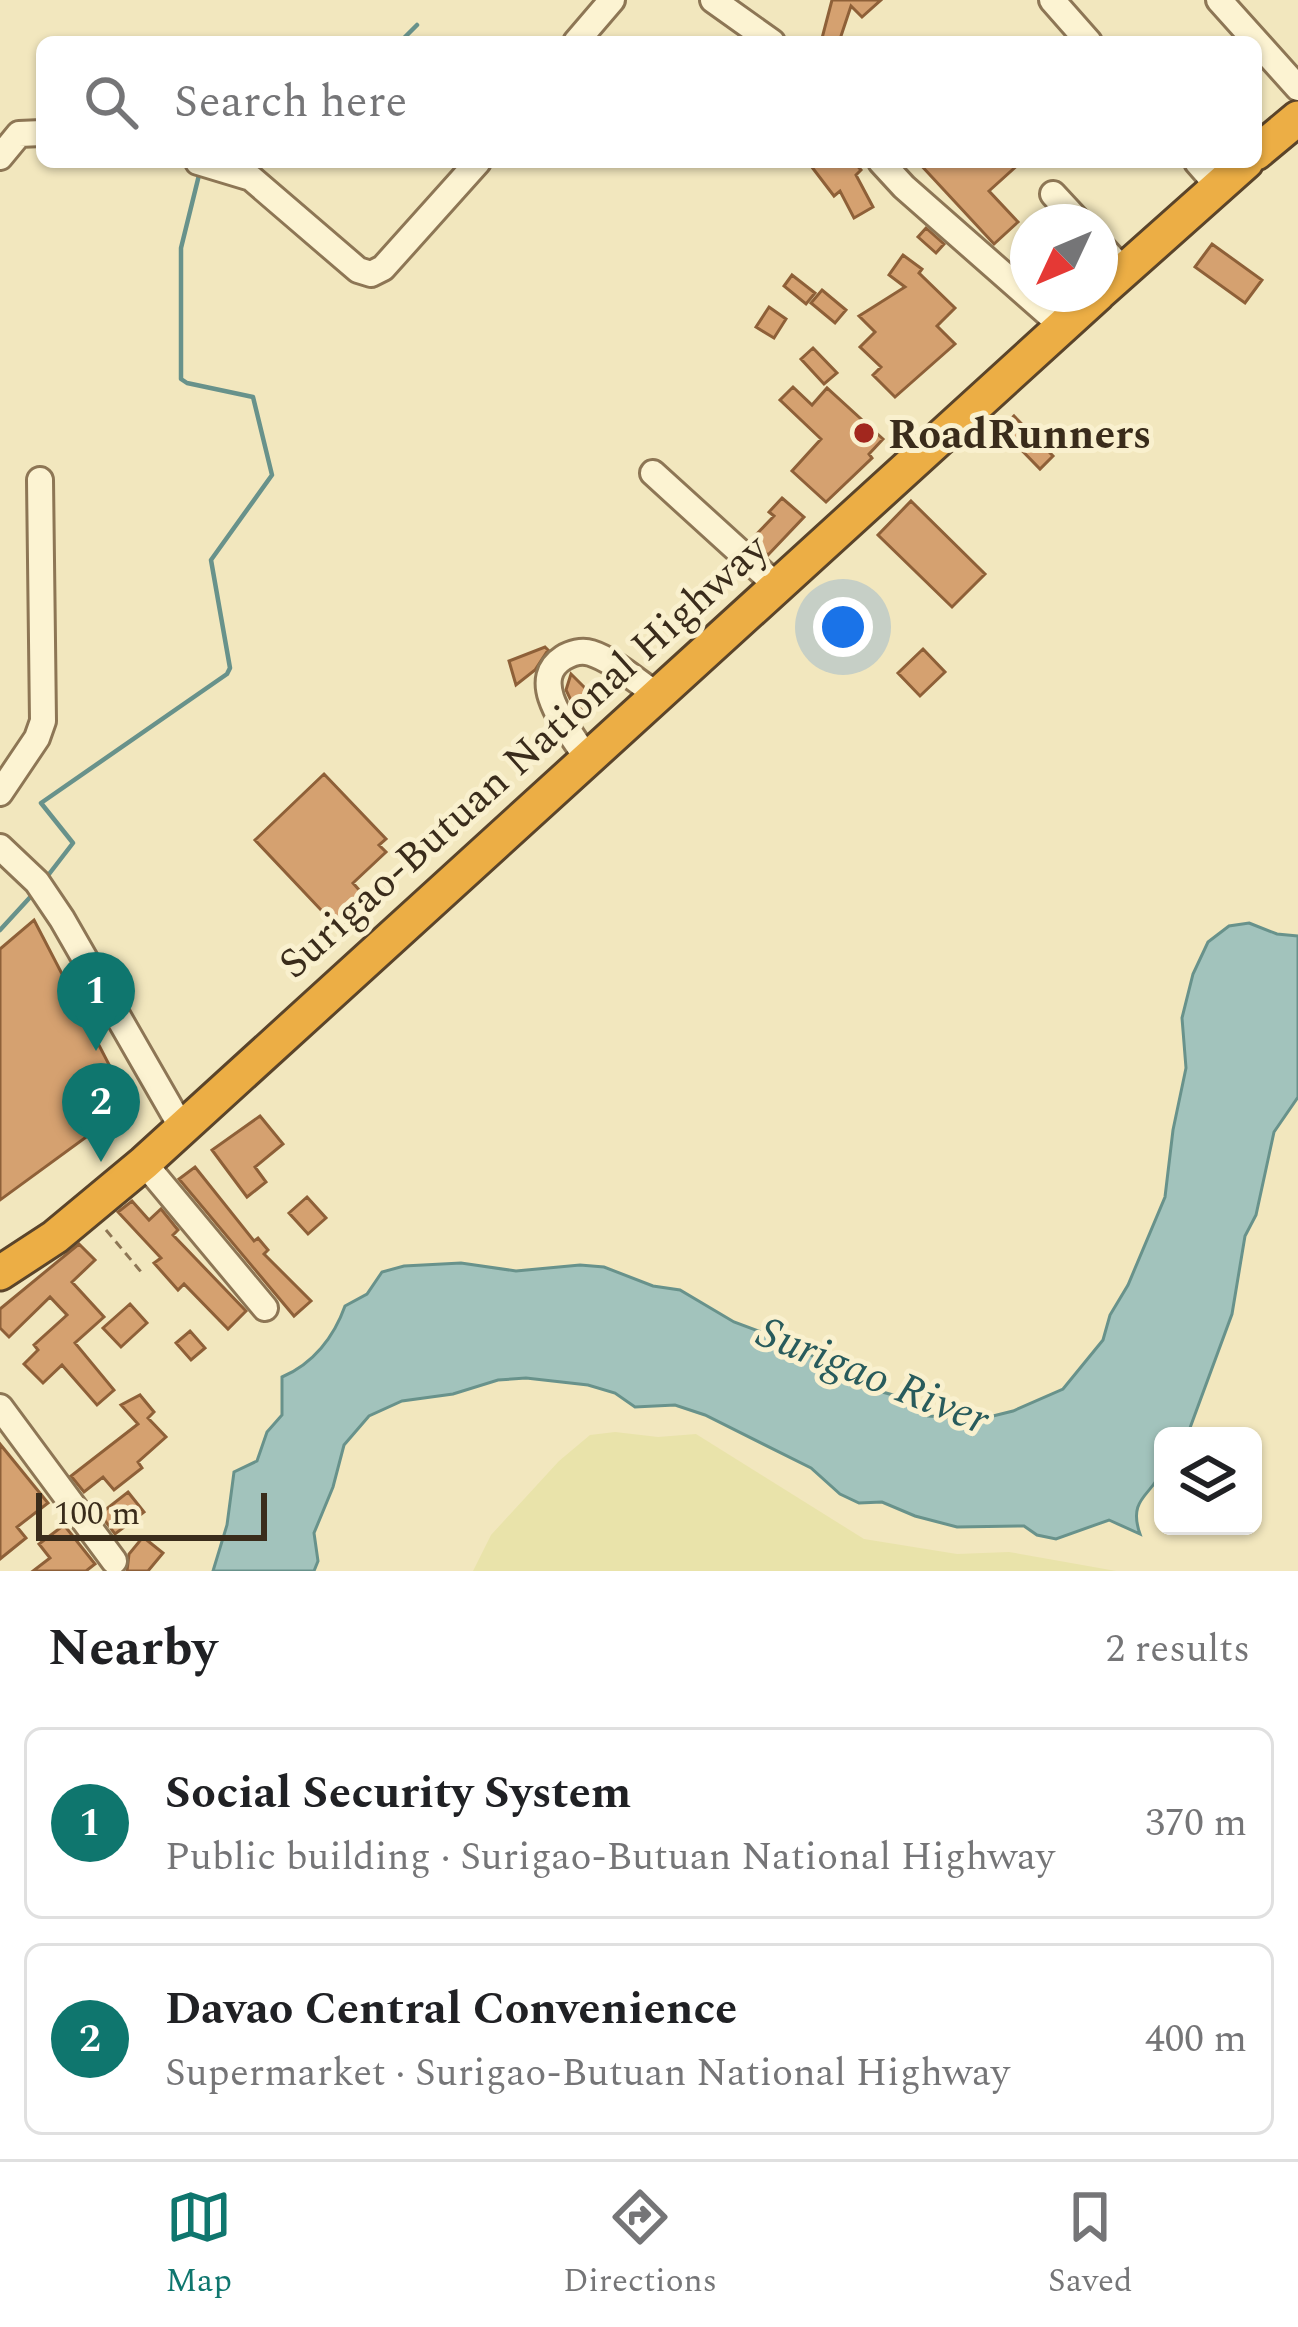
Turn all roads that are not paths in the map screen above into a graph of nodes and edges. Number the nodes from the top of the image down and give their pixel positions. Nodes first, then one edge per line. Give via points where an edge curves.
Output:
1 (611, 0) edge
2 (713, 0) edge
3 (1052, 0) edge
4 (1219, 0) edge
5 (581, 36) edge
6 (764, 36) edge
7 (1085, 36) edge
8 (1251, 36) edge
9 (1262, 48) edge
10 (1298, 88) edge
11 (1298, 118) edge
12 (36, 133) edge
13 (1262, 148) edge
14 (0, 157) edge
15 (218, 168) edge
16 (473, 168) edge
17 (886, 168) edge
18 (1207, 174) edge
19 (1053, 194) dead end
20 (1062, 204) edge
21 (1118, 274) edge
22 (1078, 312) edge
23 (1062, 326) junction
24 (653, 472) dead end
25 (40, 480) dead end
26 (776, 585) junction
27 (656, 694) junction
28 (586, 758) junction
29 (0, 793) edge
30 (0, 847) edge
31 (182, 1128) junction
32 (144, 1163) junction
33 (0, 1273) edge
34 (265, 1308) dead end
35 (0, 1407) edge
36 (114, 1561) dead end

1 - 5 street
2 - 6 street
3 - 7 street
4 - 8 street
9 - 10 street
11 - 13 highway
12 - 14 street via 20,134
15 - 16 street via 251,178 371,274
17 - 23 street
18 - 21 highway, Surigao-Butuan National Highway
19 - 20 street
22 - 23 highway, Surigao-Butuan National Highway
23 - 26 highway, Surigao-Butuan National Highway
24 - 26 street
25 - 29 street via 43,721
26 - 27 highway, Surigao-Butuan National Highway
27 - 28 highway, Surigao-Butuan National Highway
27 - 28 street via 592,653 558,662 549,695
28 - 31 highway, Surigao-Butuan National Highway
30 - 31 street via 62,919
31 - 32 highway, Surigao-Butuan National Highway
32 - 33 highway, Surigao-Butuan National Highway
32 - 34 street
35 - 36 street

